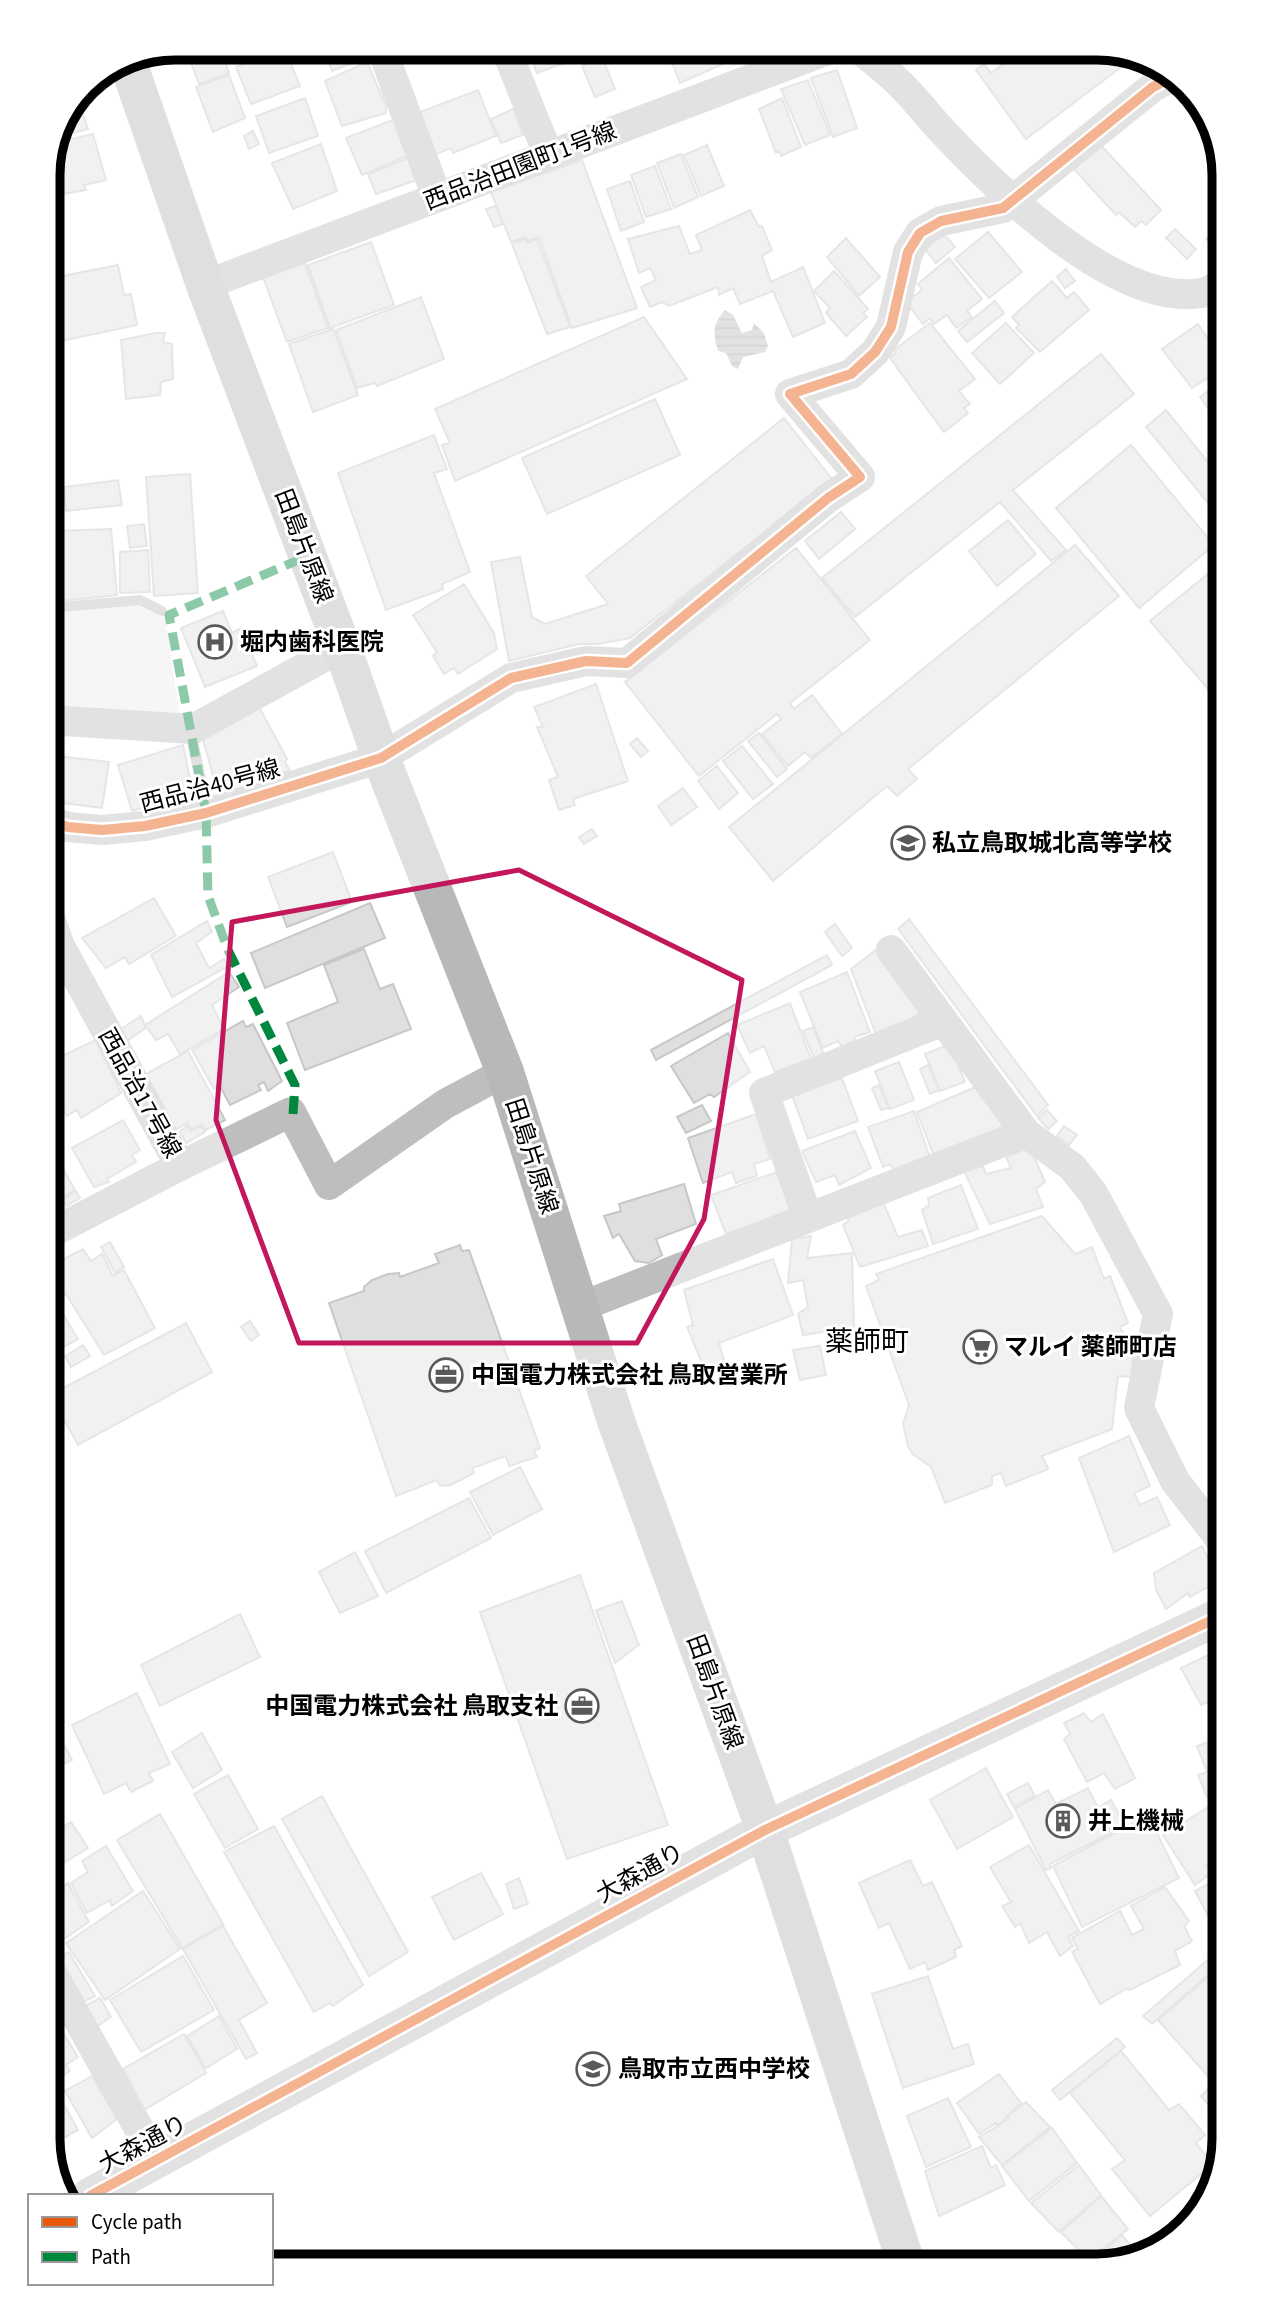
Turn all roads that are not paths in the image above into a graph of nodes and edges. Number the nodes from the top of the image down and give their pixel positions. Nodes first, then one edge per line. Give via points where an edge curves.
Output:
1 (386, 60) edge
2 (510, 60) edge
3 (801, 60) edge
4 (873, 60) edge
5 (130, 69) edge
6 (1165, 82) edge
7 (548, 154) junction
8 (437, 197) junction
9 (1014, 201) junction
10 (205, 285) junction
11 (1212, 288) edge
12 (342, 647) junction
13 (60, 721) edge
14 (381, 758) junction
15 (60, 824) edge
16 (891, 950) dead end
17 (60, 956) edge
18 (943, 1021) junction
19 (505, 1072) junction
20 (1026, 1133) junction
21 (180, 1166) junction
22 (808, 1218) junction
23 (60, 1228) edge
24 (580, 1307) junction
25 (1212, 1529) edge
26 (1212, 1620) edge
27 (765, 1830) junction
28 (60, 1987) edge
29 (156, 2161) junction
30 (94, 2194) edge
31 (903, 2254) edge

1 - 8 street
2 - 7 street
3 - 7 street, 西品治田園町1号線
4 - 9 street
5 - 10 main road, 田島片原線
6 - 9 street via 1142,95
7 - 8 street, 西品治田園町1号線
8 - 10 street, 西品治田園町1号線
9 - 11 street via 1092,262 1130,281 1164,292 1202,293
9 - 14 street, 西品治40号線 via 979,215 941,222 920,233 908,252 891,327 875,352 851,374 790,394 859,477 627,663 586,661 511,678
10 - 12 main road, 田島片原線
12 - 13 street via 192,729
12 - 14 main road, 田島片原線
14 - 15 street, 西品治40号線 via 206,813 145,826 102,830
14 - 19 main road, 田島片原線
16 - 18 street
17 - 21 street, 西品治17号線
18 - 20 street
18 - 22 street via 764,1093
19 - 21 street, 西品治17号線 via 445,1104 330,1185 291,1112
19 - 24 main road, 田島片原線
20 - 22 street
20 - 25 street via 1072,1167 1093,1193 1157,1314 1139,1408 1175,1482
21 - 23 street
22 - 24 street
24 - 27 main road, 田島片原線 via 616,1421
26 - 27 street, 大森通り
27 - 29 street, 大森通り
27 - 31 main road, 田島片原線
28 - 29 street
29 - 30 street, 大森通り

